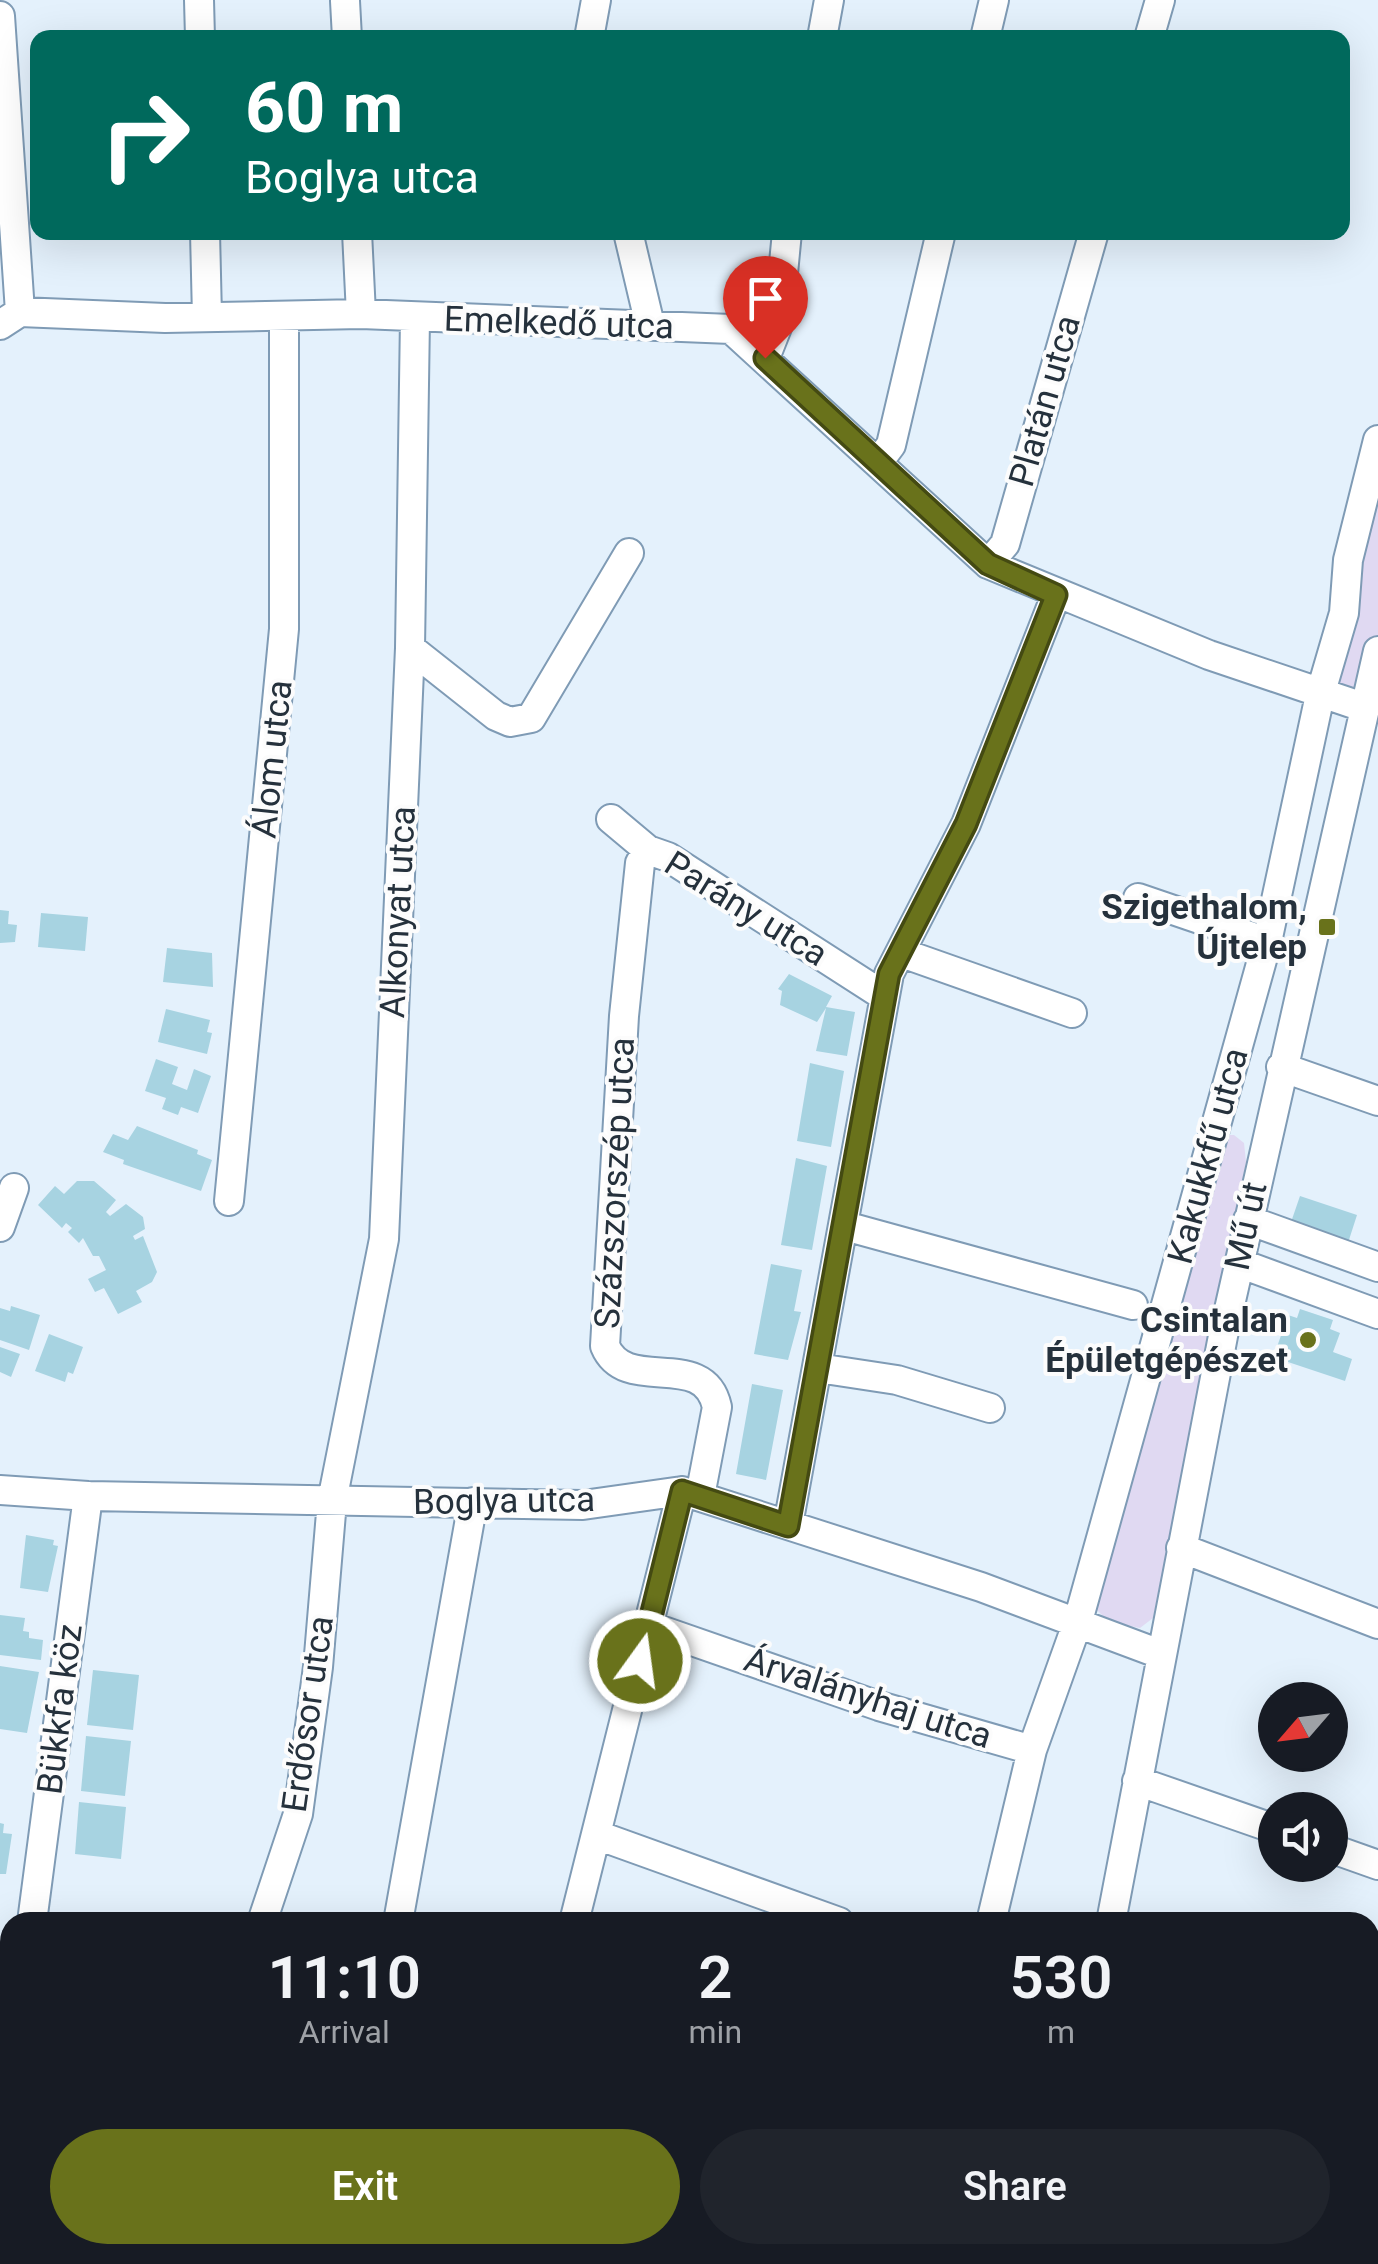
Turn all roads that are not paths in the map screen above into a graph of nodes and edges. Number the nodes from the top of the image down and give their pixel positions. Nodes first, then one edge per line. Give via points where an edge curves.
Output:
1 (199, 0) edge
2 (596, 0) edge
3 (829, 0) edge
4 (994, 0) edge
5 (1160, 0) edge
6 (345, 1) edge
7 (0, 16) edge
8 (200, 30) edge
9 (347, 30) edge
10 (590, 30) edge
11 (823, 30) edge
12 (988, 30) edge
13 (1151, 30) edge
14 (5, 141) edge
15 (205, 240) edge
16 (357, 240) edge
17 (630, 240) edge
18 (785, 240) edge
19 (938, 240) edge
20 (1092, 240) edge
21 (361, 314) junction
22 (284, 316) junction
23 (207, 317) junction
24 (415, 318) junction
25 (7, 321) edge
26 (650, 324) junction
27 (765, 358) junction
28 (1378, 440) edge
29 (879, 461) junction
30 (1371, 501) edge
31 (630, 553) dead end
32 (988, 564) junction
33 (1056, 595) junction
34 (410, 648) junction
35 (1378, 651) edge
36 (1320, 694) junction
37 (1363, 707) junction
38 (1366, 745) edge
39 (611, 820) dead end
40 (648, 850) junction
41 (1138, 898) dead end
42 (1267, 942) junction
43 (902, 953) junction
44 (884, 996) junction
45 (1072, 1013) dead end
46 (1281, 1067) junction
47 (1378, 1101) edge
48 (14, 1188) dead end
49 (229, 1200) dead end
50 (1248, 1220) junction
51 (0, 1226) edge
52 (845, 1226) junction
53 (1239, 1263) junction
54 (1378, 1266) edge
55 (1133, 1305) dead end
56 (1378, 1314) edge
57 (818, 1368) junction
58 (990, 1408) dead end
59 (0, 1490) edge
60 (691, 1494) junction
61 (88, 1496) junction
62 (332, 1501) junction
63 (473, 1502) junction
64 (788, 1526) junction
65 (1181, 1548) junction
66 (1078, 1621) junction
67 (1378, 1624) edge
68 (649, 1626) junction
69 (1160, 1654) junction
70 (1032, 1750) junction
71 (1137, 1781) junction
72 (1258, 1823) edge
73 (597, 1835) junction
74 (1348, 1854) edge
75 (1378, 1865) edge
76 (33, 1912) edge
77 (265, 1912) edge
78 (400, 1912) edge
79 (577, 1912) edge
80 (811, 1912) edge
81 (993, 1912) edge
82 (1113, 1912) edge

1 - 8 street
2 - 10 street
3 - 11 street
4 - 12 street
5 - 13 street
6 - 9 street
7 - 14 street
14 - 25 street
15 - 23 street
16 - 21 street
17 - 26 street
18 - 27 street via 778,325
19 - 29 street via 892,445
20 - 32 street, Platán utca via 1005,544
21 - 22 street, Emelkedő utca
21 - 24 street, Emelkedő utca
22 - 23 street, Emelkedő utca
22 - 49 street, Álom utca via 284,629
23 - 25 street, Emelkedő utca
24 - 26 street, Emelkedő utca
24 - 34 street, Alkonyat utca
26 - 27 street, Emelkedő utca via 731,330
27 - 29 street, Emelkedő utca
28 - 30 street, Kakukkfű utca
29 - 32 street, Emelkedő utca
30 - 36 street, Kakukkfű utca via 1348,560 1344,613
31 - 34 street via 538,712 522,722 496,716
32 - 33 street, Emelkedő utca
33 - 36 street, Emelkedő utca
33 - 43 street via 973,808
34 - 62 street, Alkonyat utca via 384,1239
35 - 37 street, Mű út
36 - 37 street, Emelkedő utca
36 - 42 street, Kakukkfű utca
37 - 38 street, Mű út
38 - 46 street, Mű út
39 - 40 street, Parány utca
40 - 44 street, Parány utca via 668,856
40 - 60 street, Százszorszép utca via 640,864 624,1016 605,1346 612,1362 625,1369 690,1375 705,1380 714,1394 717,1406
41 - 42 street
42 - 66 street, Kakukkfű utca
43 - 44 street
43 - 45 street
44 - 52 street
46 - 47 street
46 - 50 street, Mű út
48 - 51 street
50 - 53 street, Mű út
50 - 54 street
52 - 55 street
52 - 57 street
53 - 56 street
53 - 65 street, Mű út
57 - 58 street via 897,1380
57 - 64 street
59 - 61 street, Boglya utca
60 - 63 street, Boglya utca via 583,1504
60 - 64 street, Boglya utca
60 - 68 street
61 - 62 street, Boglya utca
61 - 76 street, Bükkfa köz
62 - 63 street, Boglya utca
62 - 77 street, Erdősor utca via 298,1814
63 - 78 street
64 - 66 street, Boglya utca
65 - 67 street
65 - 69 street, Mű út
66 - 69 street, Boglya utca
66 - 70 street, Kakukkfű utca
68 - 70 street, Árvalányhaj utca via 879,1706
68 - 73 street
69 - 71 street, Mű út
70 - 81 street, Kakukkfű utca
71 - 72 street
71 - 82 street, Mű út
73 - 79 street
73 - 80 street
74 - 75 street

